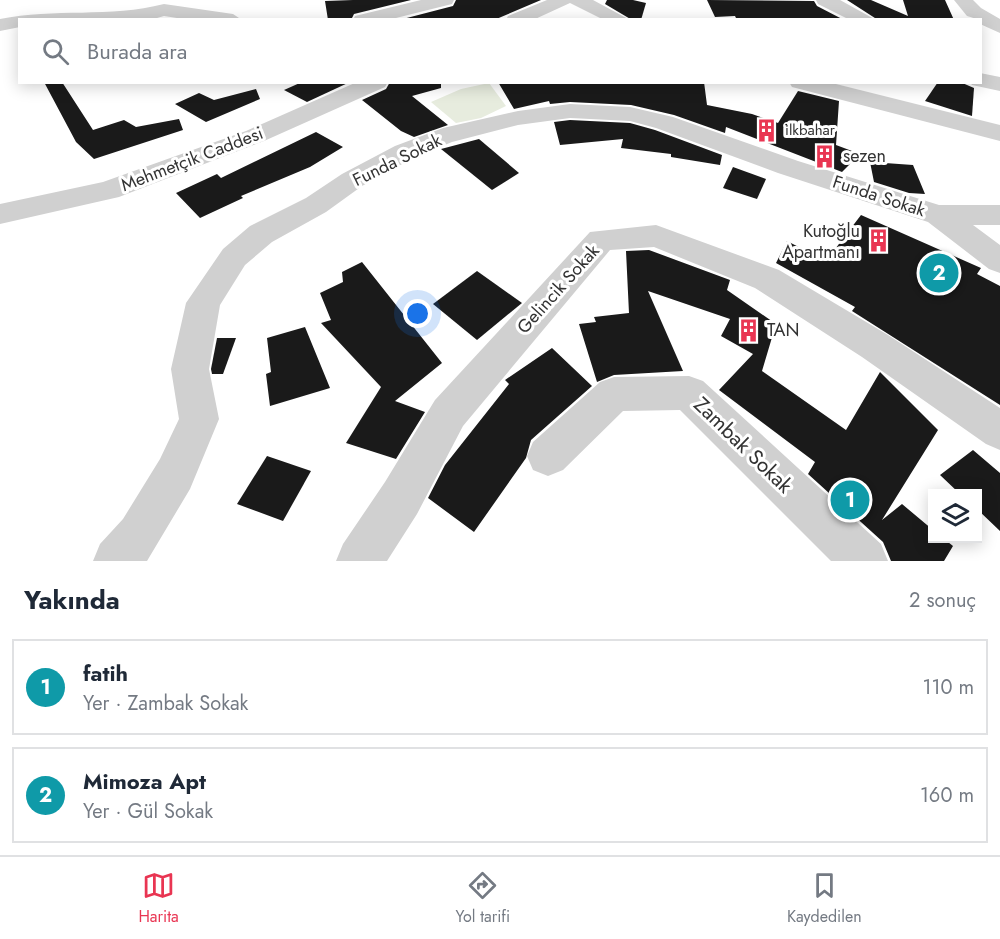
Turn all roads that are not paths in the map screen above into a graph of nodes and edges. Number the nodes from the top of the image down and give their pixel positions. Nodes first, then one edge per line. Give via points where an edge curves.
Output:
1 (445, 0) edge
2 (563, 0) edge
3 (578, 0) edge
4 (825, 0) edge
5 (963, 0) edge
6 (173, 3) edge
7 (101, 18) edge
8 (226, 18) edge
9 (370, 18) edge
10 (520, 18) edge
11 (617, 18) edge
12 (863, 18) edge
13 (18, 21) edge
14 (0, 25) edge
15 (1000, 27) edge
16 (982, 80) edge
17 (372, 84) edge
18 (807, 84) edge
19 (1000, 84) edge
20 (1000, 133) edge
21 (0, 214) edge
22 (938, 215) junction
23 (1000, 215) edge
24 (1000, 261) edge
25 (1000, 431) edge
26 (548, 456) dead end
27 (117, 561) edge
28 (360, 561) edge
29 (864, 561) edge

1 - 9 street
2 - 10 street
3 - 11 street
4 - 12 street
5 - 15 street via 974,12
6 - 7 street via 137,17
6 - 8 street
13 - 14 street
16 - 19 street
17 - 21 street, Mehmetçik Caddesi via 255,136 109,190
18 - 20 street
22 - 23 street
22 - 24 street
22 - 27 street, Funda Sokak via 630,114 570,111 518,118 443,136 404,152 261,234 234,256 202,303 190,369 199,419 175,474 139,534
25 - 28 street, Gelincik Sokak via 767,279 656,236 601,240 449,413
26 - 29 street, Zambak Sokak via 614,394 689,393

